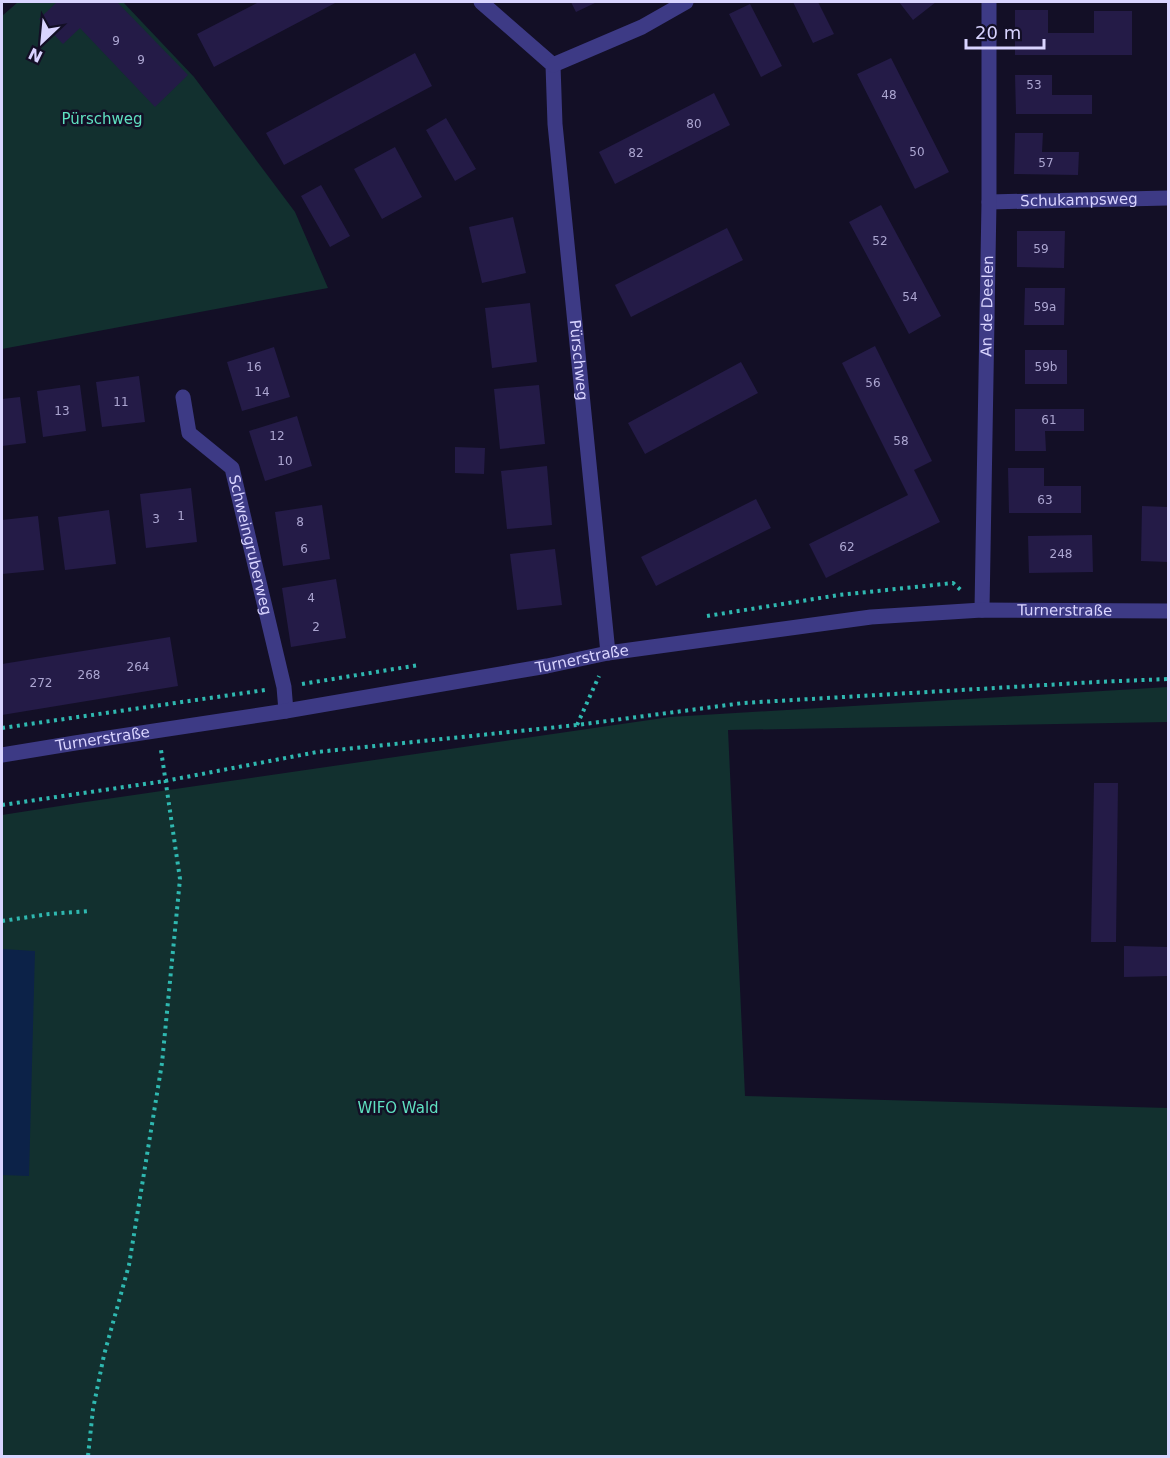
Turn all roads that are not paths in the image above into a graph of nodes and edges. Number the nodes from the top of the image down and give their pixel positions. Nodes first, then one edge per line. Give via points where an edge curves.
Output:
1 (481, 2) edge
2 (686, 2) edge
3 (989, 2) edge
4 (553, 65) junction
5 (1168, 198) edge
6 (989, 202) junction
7 (183, 397) dead end
8 (982, 610) junction
9 (1168, 611) edge
10 (608, 653) junction
11 (286, 711) junction
12 (2, 756) edge

1 - 4 street
2 - 4 street via 642,27
3 - 6 street, An de Deelen
4 - 10 street, Pürschweg via 556,134
5 - 6 street, Schukampsweg
6 - 8 street, An de Deelen
7 - 11 street, Schweingruberweg via 189,433 232,468 284,687
8 - 9 street, Turnerstraße
8 - 10 street, Turnerstraße via 871,617
10 - 11 street, Turnerstraße
11 - 12 street, Turnerstraße

